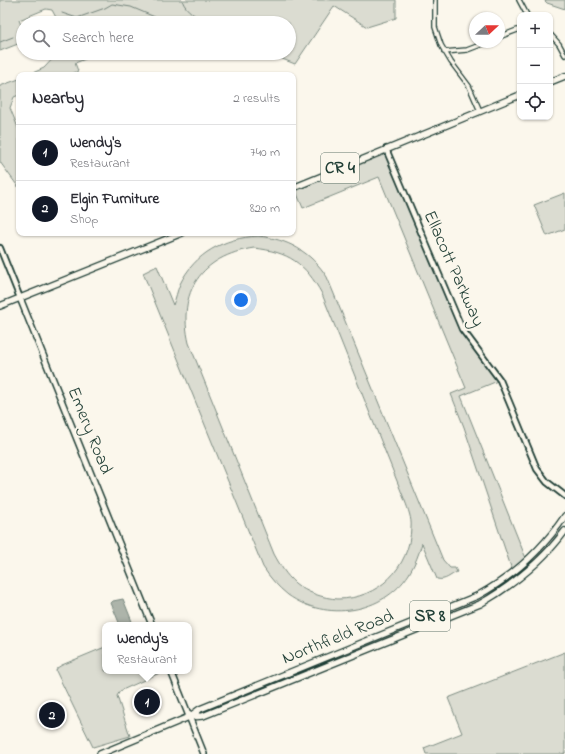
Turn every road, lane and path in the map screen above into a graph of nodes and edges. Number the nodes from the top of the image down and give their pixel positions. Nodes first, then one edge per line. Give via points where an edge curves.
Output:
1 (435, 0) edge
2 (519, 0) edge
3 (525, 12) edge
4 (517, 30) edge
5 (505, 35) edge
6 (553, 37) edge
7 (472, 48) edge
8 (444, 52) junction
9 (565, 55) edge
10 (565, 76) edge
11 (553, 81) edge
12 (517, 96) edge
13 (480, 111) junction
14 (386, 149) junction
15 (296, 187) edge
16 (175, 236) edge
17 (0, 248) edge
18 (20, 298) junction
19 (0, 306) edge
20 (565, 496) edge
21 (565, 516) edge
22 (565, 530) edge
23 (151, 622) edge
24 (414, 623) junction
25 (417, 630) junction
26 (378, 638) junction
27 (380, 645) junction
28 (315, 663) junction
29 (318, 670) junction
30 (172, 674) edge
31 (248, 690) junction
32 (251, 697) junction
33 (189, 717) junction
34 (100, 754) edge
35 (204, 754) edge

1 - 8 street via 435,27
2 - 3 street
4 - 5 street
6 - 9 street
7 - 8 street
8 - 13 street via 469,86
10 - 11 main road
12 - 13 main road, CR 4
13 - 14 main road, CR 4
14 - 15 main road, CR 4
14 - 20 street, Ellacott Parkway via 462,330 500,380 537,469 547,482
16 - 18 main road
17 - 18 street, Emery Road
18 - 19 main road
18 - 23 main road, Emery Road
21 - 24 main road, Northfield Road / SR 8 via 534,554 501,582 470,600
22 - 25 main road, Northfield Road / SR 8 via 534,566 505,589 471,608
24 - 25 main road
24 - 26 main road, Northfield Road / SR 8
25 - 27 main road, Northfield Road / SR 8
26 - 27 main road
26 - 28 main road, Northfield Road / SR 8
27 - 29 main road, Northfield Road / SR 8
28 - 29 main road
28 - 31 main road, Northfield Road / SR 8
29 - 32 main road, Northfield Road / SR 8
30 - 33 main road
31 - 32 main road
31 - 33 main road, Northfield Road / SR 8 via 200,709
32 - 33 main road, Northfield Road / SR 8 via 203,716
33 - 34 main road, Northfield Road / SR 8
33 - 35 main road

